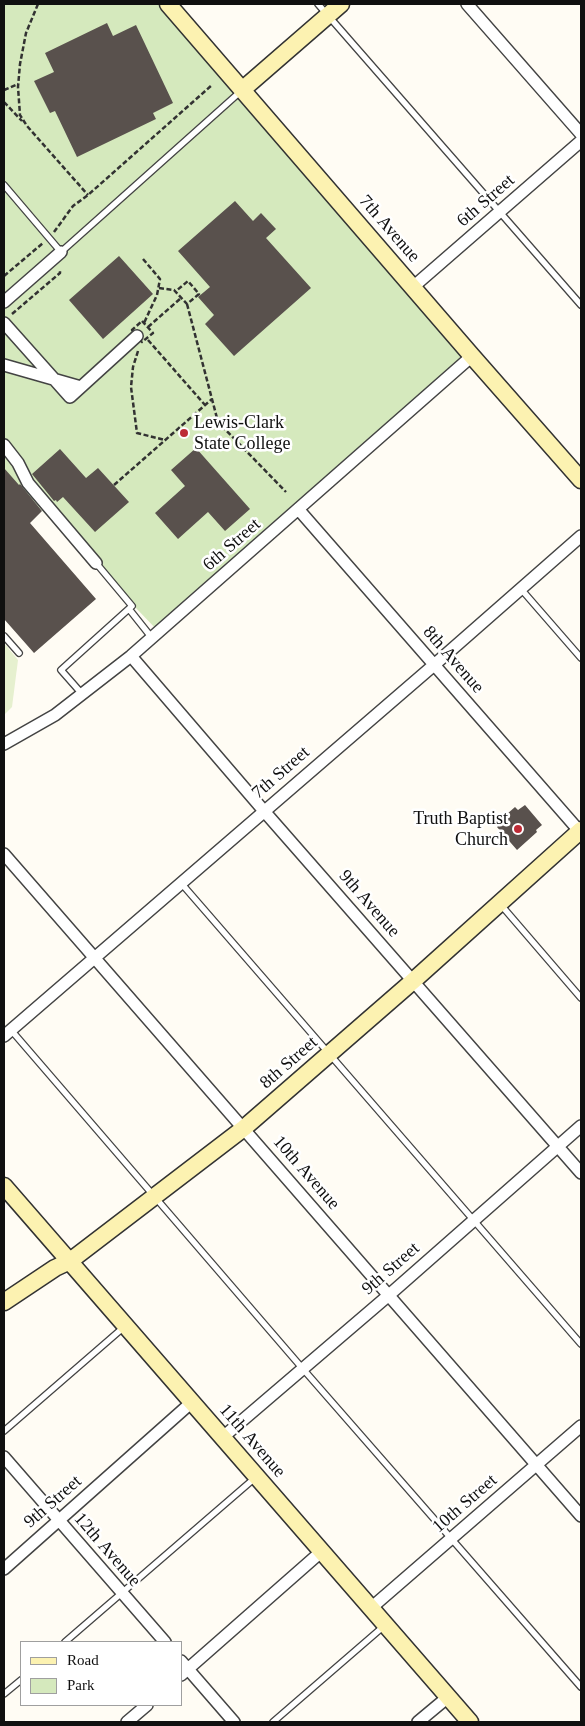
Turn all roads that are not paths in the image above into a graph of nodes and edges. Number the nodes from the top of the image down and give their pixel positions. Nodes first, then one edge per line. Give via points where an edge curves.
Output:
1 (168, 4) edge
2 (341, 4) edge
3 (467, 4) edge
4 (323, 10) edge
5 (242, 90) junction
6 (581, 134) edge
7 (581, 141) edge
8 (4, 185) edge
9 (500, 212) junction
10 (61, 252) junction
11 (413, 287) junction
12 (4, 302) edge
13 (581, 305) edge
14 (4, 324) edge
15 (142, 338) road end
16 (472, 356) junction
17 (4, 365) edge
18 (54, 380) junction
19 (4, 445) edge
20 (581, 480) edge
21 (298, 510) junction
22 (581, 536) edge
23 (96, 564) joint
24 (521, 589) junction
25 (129, 609) junction
26 (4, 636) edge
27 (152, 638) junction
28 (19, 653) dead end
29 (131, 656) junction
30 (581, 658) edge
31 (434, 665) junction
32 (83, 694) junction
33 (4, 744) edge
34 (264, 811) junction
35 (581, 831) edge
36 (4, 854) edge
37 (181, 883) junction
38 (500, 903) junction
39 (95, 957) junction
40 (413, 981) junction
41 (581, 998) edge
42 (8, 1033) edge
43 (329, 1054) junction
44 (581, 1126) edge
45 (244, 1128) junction
46 (558, 1146) junction
47 (581, 1173) edge
48 (4, 1186) edge
49 (155, 1196) junction
50 (473, 1221) junction
51 (70, 1261) junction
52 (389, 1295) junction
53 (4, 1302) edge
54 (126, 1326) junction
55 (581, 1344) edge
56 (303, 1369) junction
57 (192, 1402) junction
58 (581, 1426) edge
59 (4, 1432) edge
60 (223, 1437) junction
61 (4, 1457) edge
62 (536, 1465) junction
63 (257, 1476) junction
64 (581, 1516) edge
65 (58, 1521) junction
66 (452, 1538) junction
67 (322, 1551) junction
68 (4, 1569) edge
69 (122, 1594) junction
70 (371, 1608) junction
71 (385, 1624) junction
72 (66, 1641) edge
73 (164, 1641) edge
74 (184, 1668) edge
75 (20, 1681) edge
76 (581, 1687) edge
77 (4, 1694) edge
78 (448, 1697) junction
79 (146, 1706) edge
80 (127, 1722) edge
81 (234, 1722) edge
82 (273, 1722) edge
83 (418, 1722) edge
84 (470, 1722) edge

1 - 5 main road, 7th Avenue
2 - 4 main road
3 - 6 street
4 - 5 main road
4 - 9 lane
5 - 10 lane
5 - 11 main road, 7th Avenue
7 - 9 street, 6th Street
8 - 10 lane
9 - 11 street, 6th Street
9 - 13 lane
10 - 12 street
11 - 16 main road, 7th Avenue
14 - 18 street
15 - 18 street via 70,397
16 - 20 main road, 7th Avenue
16 - 21 street, 6th Street
17 - 18 street
19 - 23 street via 34,490
21 - 27 street, 6th Street
21 - 31 street, 8th Avenue
22 - 24 street, 7th Street
23 - 25 lane via 132,606
24 - 30 lane
24 - 31 street, 7th Street
25 - 27 lane
25 - 32 lane via 61,670
26 - 28 lane
27 - 29 street, 6th Street
29 - 32 street, 6th Street
29 - 34 street, 9th Avenue
31 - 34 street, 7th Street
31 - 35 street, 8th Avenue
32 - 33 street, 6th Street via 55,715
34 - 37 street, 7th Street
34 - 40 street, 9th Avenue
35 - 38 main road, 8th Street
36 - 39 street, 10th Avenue
37 - 39 street, 7th Street
37 - 43 lane
38 - 40 main road, 8th Street
38 - 41 lane
39 - 42 street, 7th Street
39 - 45 street, 10th Avenue
40 - 43 main road, 8th Street
40 - 46 street, 9th Avenue
42 - 49 lane
43 - 45 main road, 8th Street
43 - 50 lane
44 - 46 street, 9th Street
45 - 49 main road, 8th Street
45 - 52 street, 10th Avenue
46 - 47 street, 9th Avenue
46 - 50 street, 9th Street
48 - 51 main road, 11th Avenue
49 - 51 main road, 8th Street
49 - 56 lane
50 - 52 street, 9th Street
50 - 55 lane
51 - 53 main road, 8th Street
51 - 54 main road, 11th Avenue
52 - 56 street, 9th Street
52 - 62 street, 10th Avenue
54 - 57 main road, 11th Avenue
54 - 59 lane
56 - 60 street, 9th Street
56 - 66 lane
57 - 60 main road, 11th Avenue
57 - 65 street, 9th Street
58 - 62 street, 10th Street
60 - 63 main road, 11th Avenue
61 - 65 street, 12th Avenue
62 - 64 street, 10th Avenue
62 - 66 street, 10th Street
63 - 67 main road, 11th Avenue
63 - 69 lane
65 - 68 street, 9th Street
65 - 69 street, 12th Avenue
66 - 70 street, 10th Street
66 - 76 lane
67 - 70 main road, 11th Avenue
67 - 74 street
69 - 72 lane
69 - 73 street, 12th Avenue
70 - 71 main road, 11th Avenue
71 - 78 main road, 11th Avenue
71 - 82 lane
74 - 81 street
75 - 77 lane
78 - 83 street
78 - 84 main road, 11th Avenue
79 - 80 street

